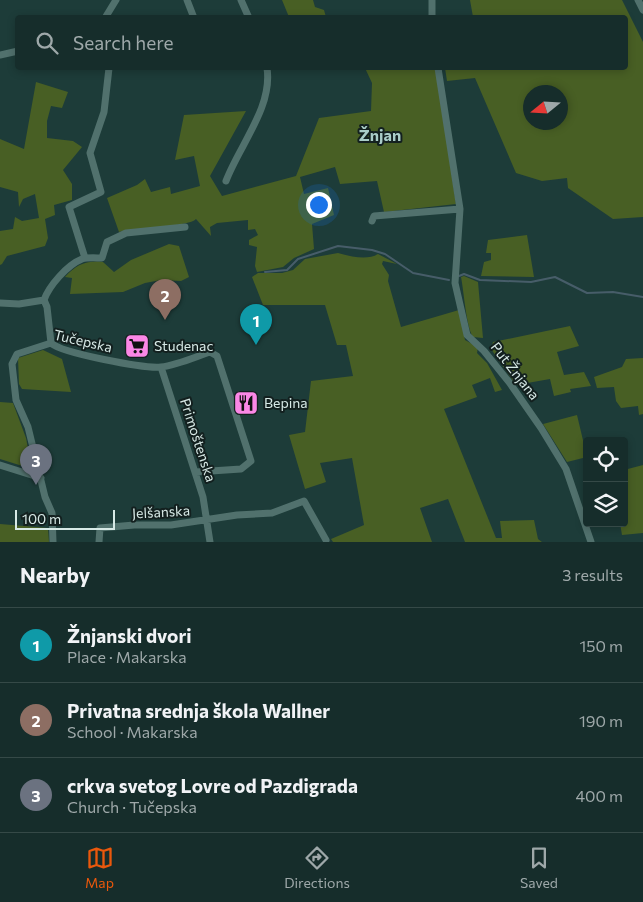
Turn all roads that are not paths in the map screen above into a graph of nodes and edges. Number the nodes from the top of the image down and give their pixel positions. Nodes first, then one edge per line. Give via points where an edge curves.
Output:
1 (116, 0) edge
2 (187, 0) edge
3 (241, 0) edge
4 (432, 0) edge
5 (638, 0) edge
6 (643, 10) edge
7 (107, 15) edge
8 (193, 15) edge
9 (248, 15) edge
10 (432, 15) edge
11 (15, 52) edge
12 (0, 55) edge
13 (109, 70) edge
14 (267, 70) edge
15 (438, 70) edge
16 (226, 181) dead end
17 (460, 209) junction
18 (372, 221) dead end
19 (185, 227) dead end
20 (85, 258) junction
21 (44, 300) junction
22 (0, 303) edge
23 (51, 343) junction
24 (161, 368) junction
25 (0, 465) edge
26 (196, 472) junction
27 (41, 478) junction
28 (208, 520) junction
29 (326, 540) dead end
30 (54, 542) edge
31 (99, 542) edge
32 (210, 542) edge
33 (590, 542) edge

1 - 7 street
2 - 8 street
3 - 9 street
4 - 10 street
5 - 6 street
11 - 12 street
13 - 20 street via 104,112 90,154 101,192 69,207
14 - 16 street via 265,93 253,132 241,147
15 - 17 street, Put Žnjana
17 - 18 street via 374,216
17 - 33 street, Put Žnjana via 455,283 466,334 509,382 566,469
19 - 20 street via 126,233 107,242 102,258
20 - 21 street via 72,265
21 - 22 street
21 - 23 street
23 - 24 street, Tučepska via 71,353
23 - 27 street, Tučepska via 17,354 12,364 16,400 28,427
24 - 26 street, Primoštenska
24 - 26 street via 210,352 217,356 250,457 248,464 241,469
25 - 27 street
26 - 28 street, Primoštenska
27 - 30 street, Tučepska via 52,512
28 - 29 street via 272,513 304,501
28 - 31 street, Jelšanska via 170,526 100,528
28 - 32 street, Primoštenska

